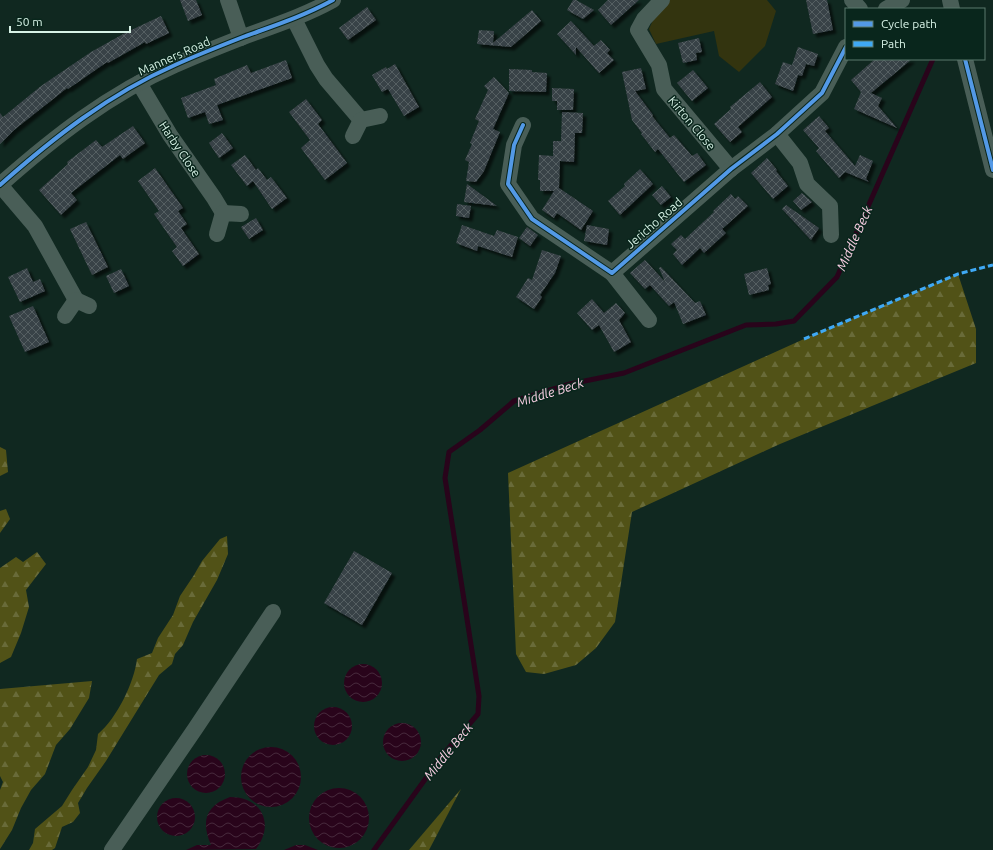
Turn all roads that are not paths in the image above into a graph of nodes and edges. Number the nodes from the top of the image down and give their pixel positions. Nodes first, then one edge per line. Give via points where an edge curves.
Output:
1 (228, 0) edge
2 (333, 0) edge
3 (662, 0) edge
4 (852, 0) edge
5 (902, 0) edge
6 (859, 8) edge
7 (888, 8) edge
8 (294, 19) junction
9 (241, 38) junction
10 (845, 49) edge
11 (965, 60) edge
12 (139, 83) junction
13 (380, 116) dead end
14 (361, 120) junction
15 (523, 125) dead end
16 (777, 134) junction
17 (353, 136) dead end
18 (731, 169) junction
19 (993, 170) edge
20 (0, 185) edge
21 (223, 214) junction
22 (241, 214) dead end
23 (217, 234) dead end
24 (831, 235) dead end
25 (612, 273) junction
26 (65, 316) dead end
27 (649, 320) dead end
28 (273, 612) dead end
29 (112, 850) edge

1 - 9 street
2 - 8 street, Manners Road
3 - 18 street, Kirton Close via 644,19 638,30 659,65 664,89
4 - 6 street
5 - 7 street
8 - 9 street, Manners Road
8 - 14 street via 326,79
9 - 12 street, Manners Road via 174,65
10 - 16 street, Jericho Road via 822,93
11 - 19 street
12 - 20 street, Manners Road via 83,117 42,148
12 - 21 street, Harby Close
13 - 14 street
14 - 17 street
15 - 25 street via 514,145 508,184 532,218
16 - 18 street, Jericho Road
16 - 24 street via 800,163 807,184 830,206
18 - 25 street, Jericho Road
20 - 26 street via 35,226 82,303
21 - 22 street
21 - 23 street
25 - 27 street
28 - 29 street

